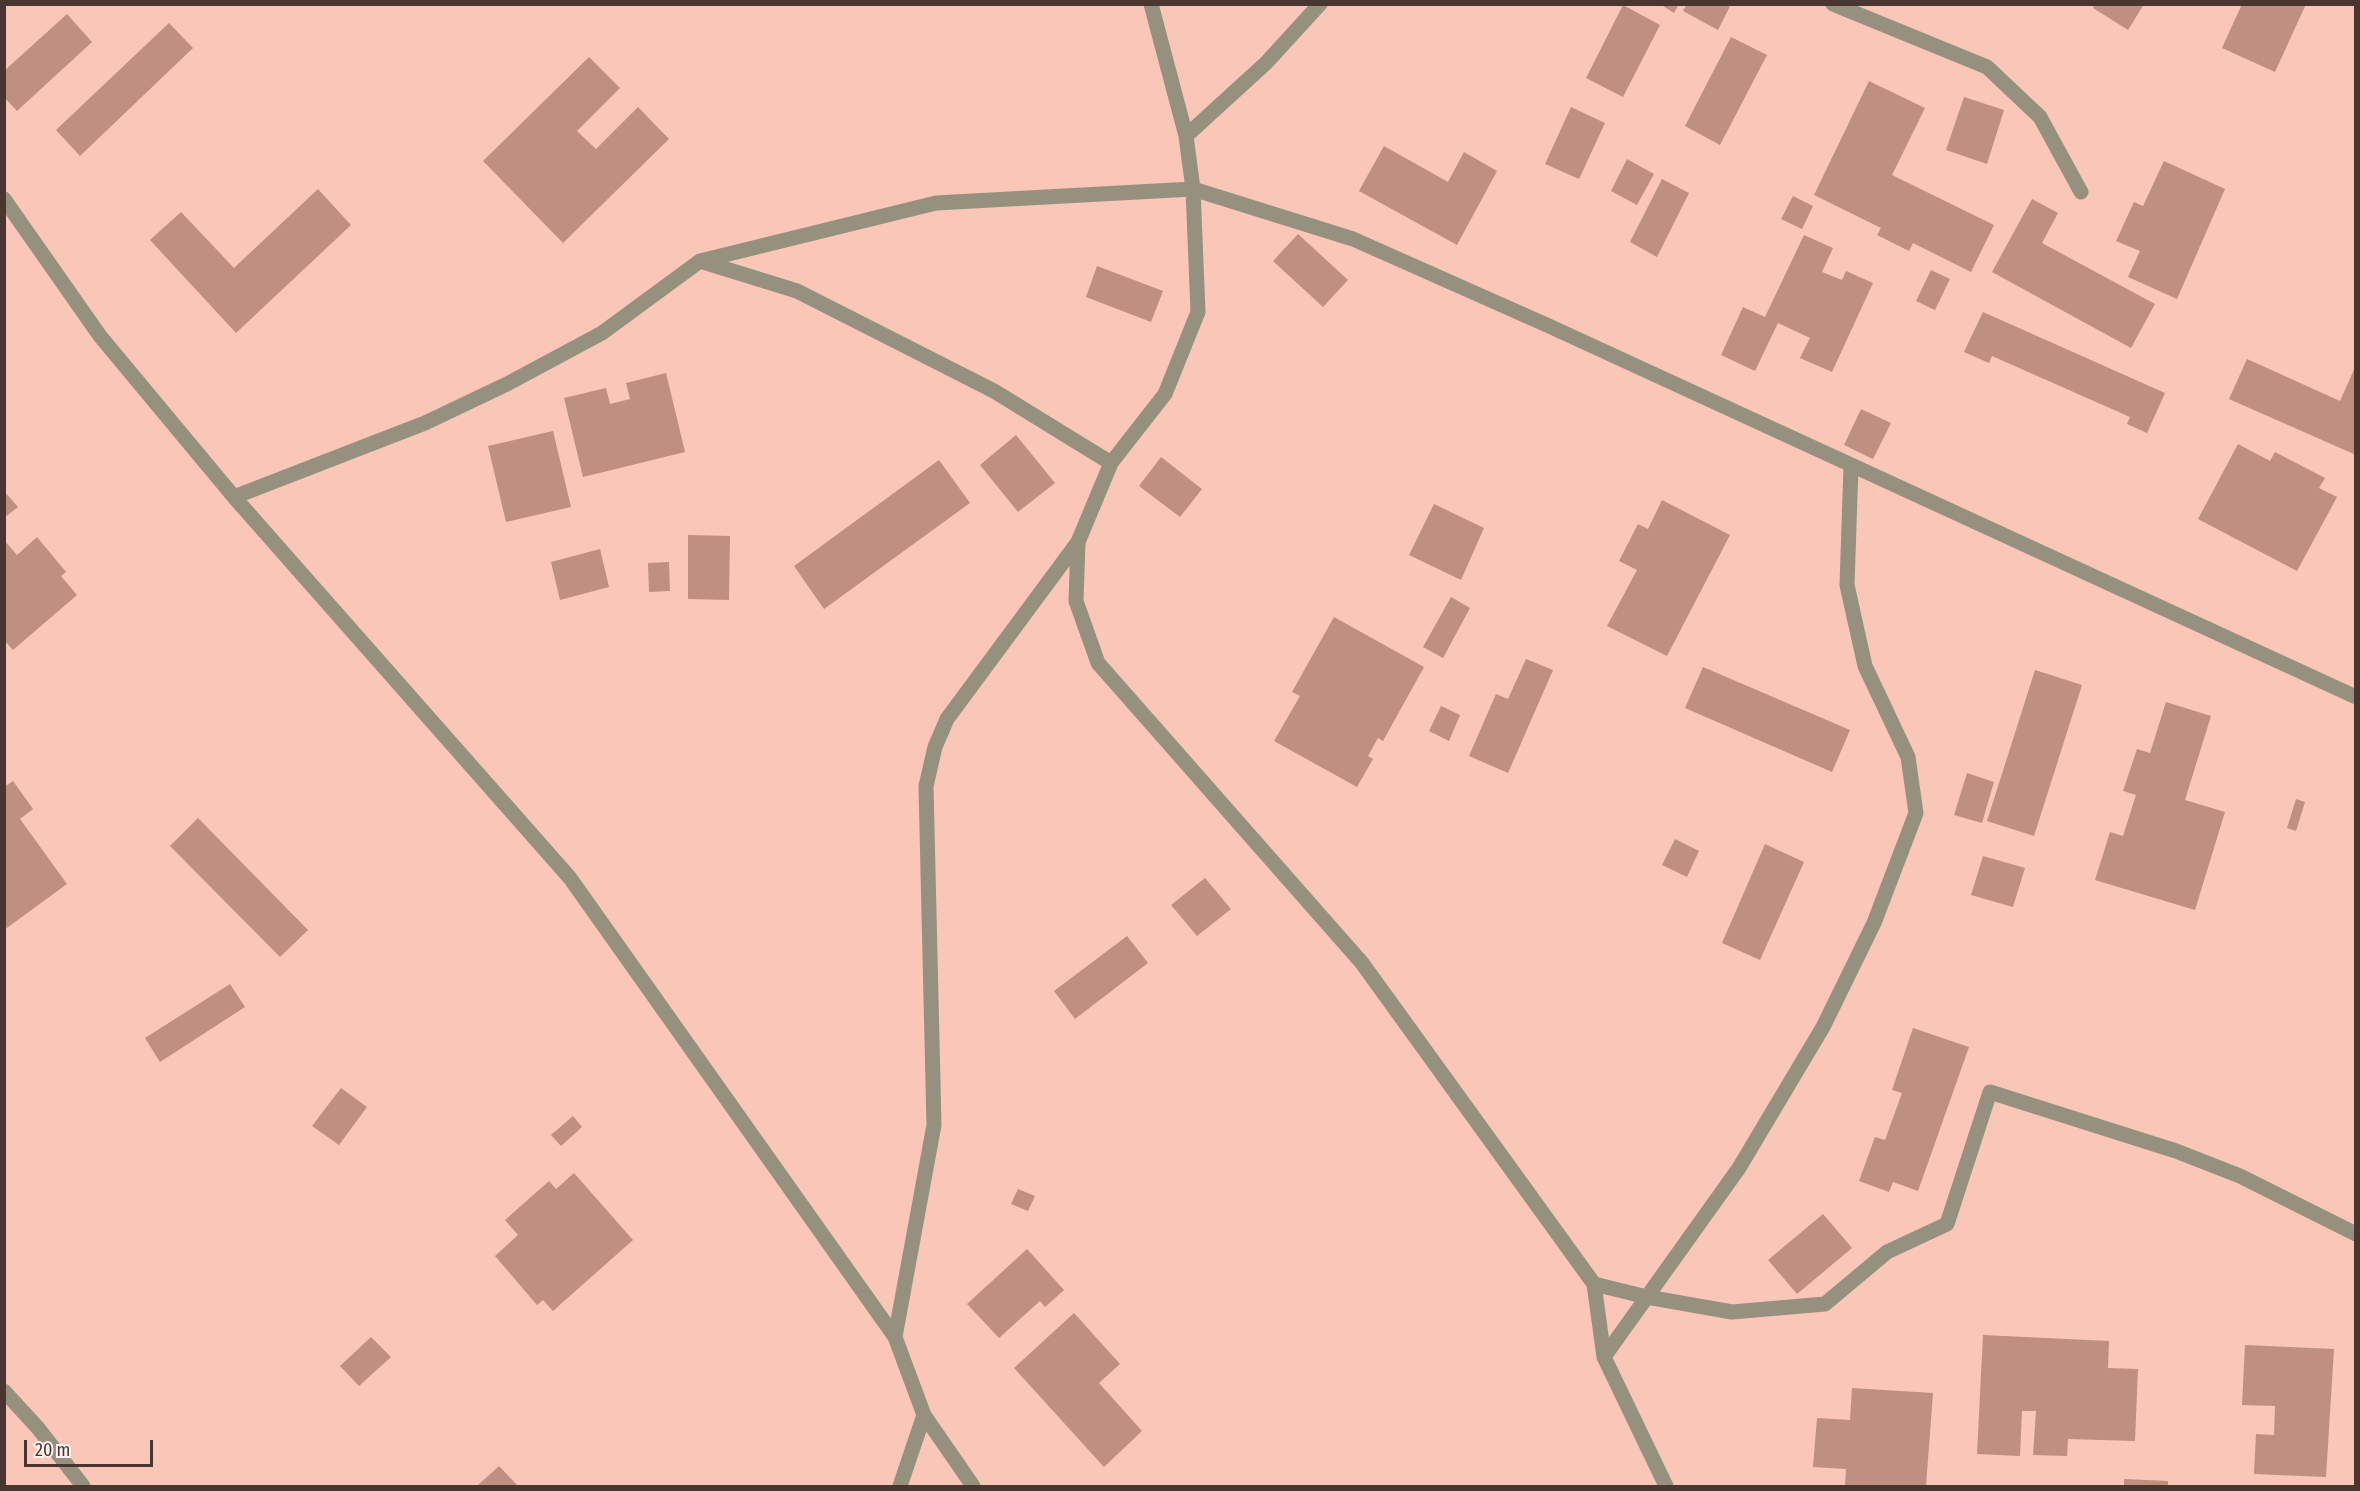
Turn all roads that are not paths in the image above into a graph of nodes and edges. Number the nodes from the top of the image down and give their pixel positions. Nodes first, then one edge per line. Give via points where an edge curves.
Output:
1 (1151, 4) edge
2 (1320, 4) edge
3 (1833, 4) edge
4 (1186, 136) junction
5 (1193, 189) junction
6 (2080, 192) dead end
7 (4, 199) edge
8 (700, 261) junction
9 (1112, 463) junction
10 (1851, 466) junction
11 (234, 497) junction
12 (1078, 542) junction
13 (2355, 697) edge
14 (2355, 1234) edge
15 (1594, 1284) junction
16 (1647, 1297) junction
17 (895, 1337) junction
18 (1604, 1357) junction
19 (4, 1391) edge
20 (924, 1415) junction
21 (82, 1486) edge
22 (900, 1486) edge
23 (974, 1486) edge
24 (1666, 1486) edge

1 - 4 street
2 - 4 street via 1266,63
3 - 6 street via 1987,67 2040,117
4 - 5 street
5 - 8 street via 936,203
5 - 9 street via 1198,312 1165,394
5 - 10 street via 1353,239
7 - 11 street via 100,336
8 - 9 street via 797,291 994,391
8 - 11 street via 602,333 507,384 425,423
9 - 12 street
10 - 13 street
10 - 16 street via 1847,585 1865,666 1908,757 1916,813 1874,923 1823,1027 1739,1168
11 - 17 street via 570,878
12 - 15 street via 1076,601 1098,663 1362,963
12 - 17 street via 947,719 935,747 926,786 934,1125
14 - 16 street via 2240,1176 2176,1151 1990,1092 1947,1224 1887,1252 1825,1304 1732,1312
15 - 16 street
15 - 18 street
16 - 18 street
17 - 20 street
18 - 24 street
19 - 21 street
20 - 22 street
20 - 23 street

